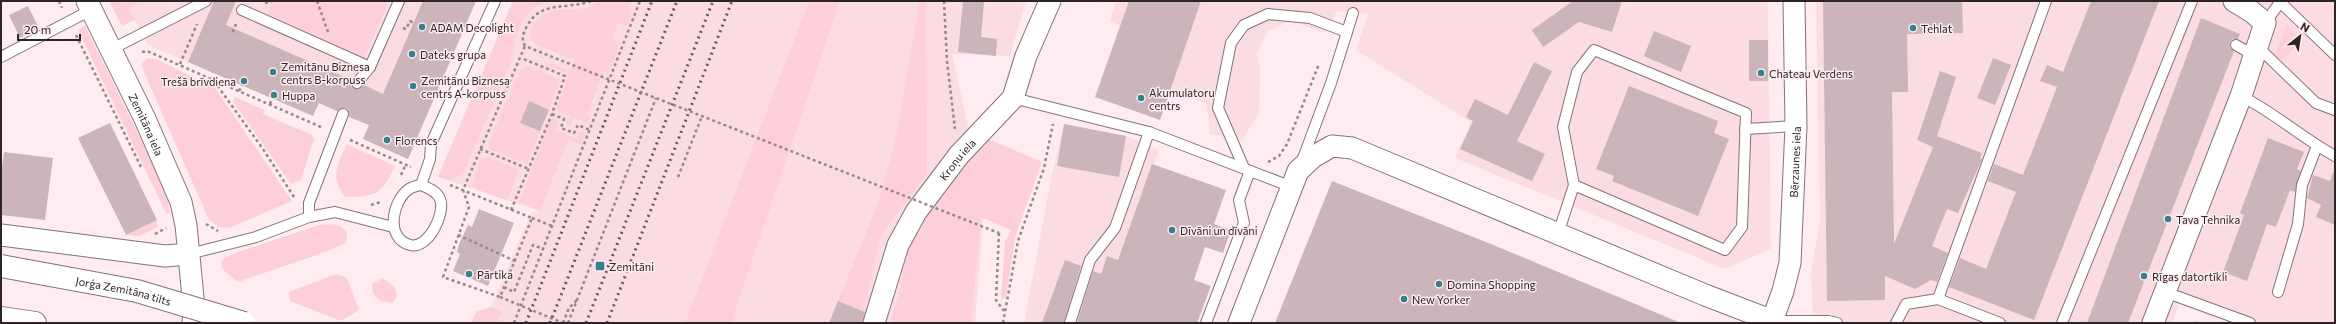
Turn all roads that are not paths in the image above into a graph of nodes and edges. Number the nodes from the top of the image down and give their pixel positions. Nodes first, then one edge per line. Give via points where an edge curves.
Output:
1 (399, 1) edge
2 (494, 1) edge
3 (1050, 1) edge
4 (1794, 1) edge
5 (2046, 1) edge
6 (2192, 1) edge
7 (2234, 1) edge
8 (2281, 1) edge
9 (206, 2) edge
10 (89, 5) edge
11 (242, 10) dead end
12 (1353, 12) dead end
13 (2265, 23) junction
14 (1347, 32) junction
15 (2236, 46) dead end
16 (110, 50) junction
17 (2256, 51) junction
18 (2335, 55) edge
19 (1, 57) edge
20 (370, 67) junction
21 (357, 82) dead end
22 (2241, 96) junction
23 (1013, 98) junction
24 (2335, 110) edge
25 (343, 114) dead end
26 (1796, 126) junction
27 (1745, 129) junction
28 (1150, 132) junction
29 (2317, 146) junction
30 (2335, 156) edge
31 (1247, 170) junction
32 (1295, 179) junction
33 (421, 185) junction
34 (1574, 185) junction
35 (309, 217) junction
36 (393, 227) junction
37 (1558, 234) junction
38 (1, 235) edge
39 (189, 254) junction
40 (1, 266) edge
41 (2165, 292) junction
42 (2278, 292) dead end
43 (1938, 298) junction
44 (1, 318) edge
45 (2235, 320) edge
46 (1775, 322) edge
47 (35, 323) edge
48 (193, 323) edge
49 (244, 323) edge
50 (874, 323) edge
51 (1070, 323) edge
52 (1206, 323) edge
53 (1239, 323) edge
54 (1837, 323) edge
55 (1896, 323) edge
56 (2000, 323) edge
57 (2062, 323) edge
58 (2153, 323) edge
59 (2250, 323) edge

1 - 20 lane
2 - 33 lane via 431,144 430,159
3 - 23 street, Kroņu iela via 1026,56
4 - 26 street, Bērzaunes iela
5 - 43 lane
6 - 57 lane
7 - 13 street
8 - 13 lane
8 - 18 lane
9 - 16 lane
10 - 16 street, Zemitāna iela
10 - 19 lane via 69,21
11 - 20 lane
12 - 14 lane
13 - 17 street
14 - 31 lane via 1310,18 1268,14 1244,25 1231,43 1218,108
14 - 32 lane
15 - 17 lane
16 - 39 street, Zemitāna iela via 146,119 171,175 186,225
17 - 22 street
17 - 24 lane via 2316,103
20 - 21 lane
22 - 29 lane via 2273,113
22 - 41 street
23 - 28 lane
23 - 50 street, Kroņu iela via 959,155 916,212 898,245
25 - 35 lane via 308,203
26 - 27 lane
26 - 46 street, Bērzaunes iela via 1790,263
27 - 34 lane via 1742,227 1725,250
27 - 34 lane via 1746,113 1594,50 1577,72 1563,128
28 - 31 lane
28 - 51 lane via 1115,228 1090,260
29 - 30 lane
29 - 42 lane via 2302,185 2298,224
31 - 32 lane
31 - 52 lane via 1239,200 1244,223
32 - 37 street via 1313,156 1332,146 1352,148
32 - 53 street
33 - 36 lane via 409,188 403,196 394,217
33 - 36 lane via 434,191 440,200 441,210 429,238 422,244 411,246 399,239
34 - 37 lane
35 - 36 lane via 335,212
35 - 39 lane via 256,237
37 - 46 street
38 - 39 street via 165,256
39 - 48 street, Zemitāna iela
40 - 49 main road, Jorģa Zemitāna tilts, bridge via 137,291
41 - 45 lane
41 - 58 street
43 - 55 lane via 1906,304
43 - 56 lane
44 - 47 main road
45 - 59 lane
46 - 54 lane

